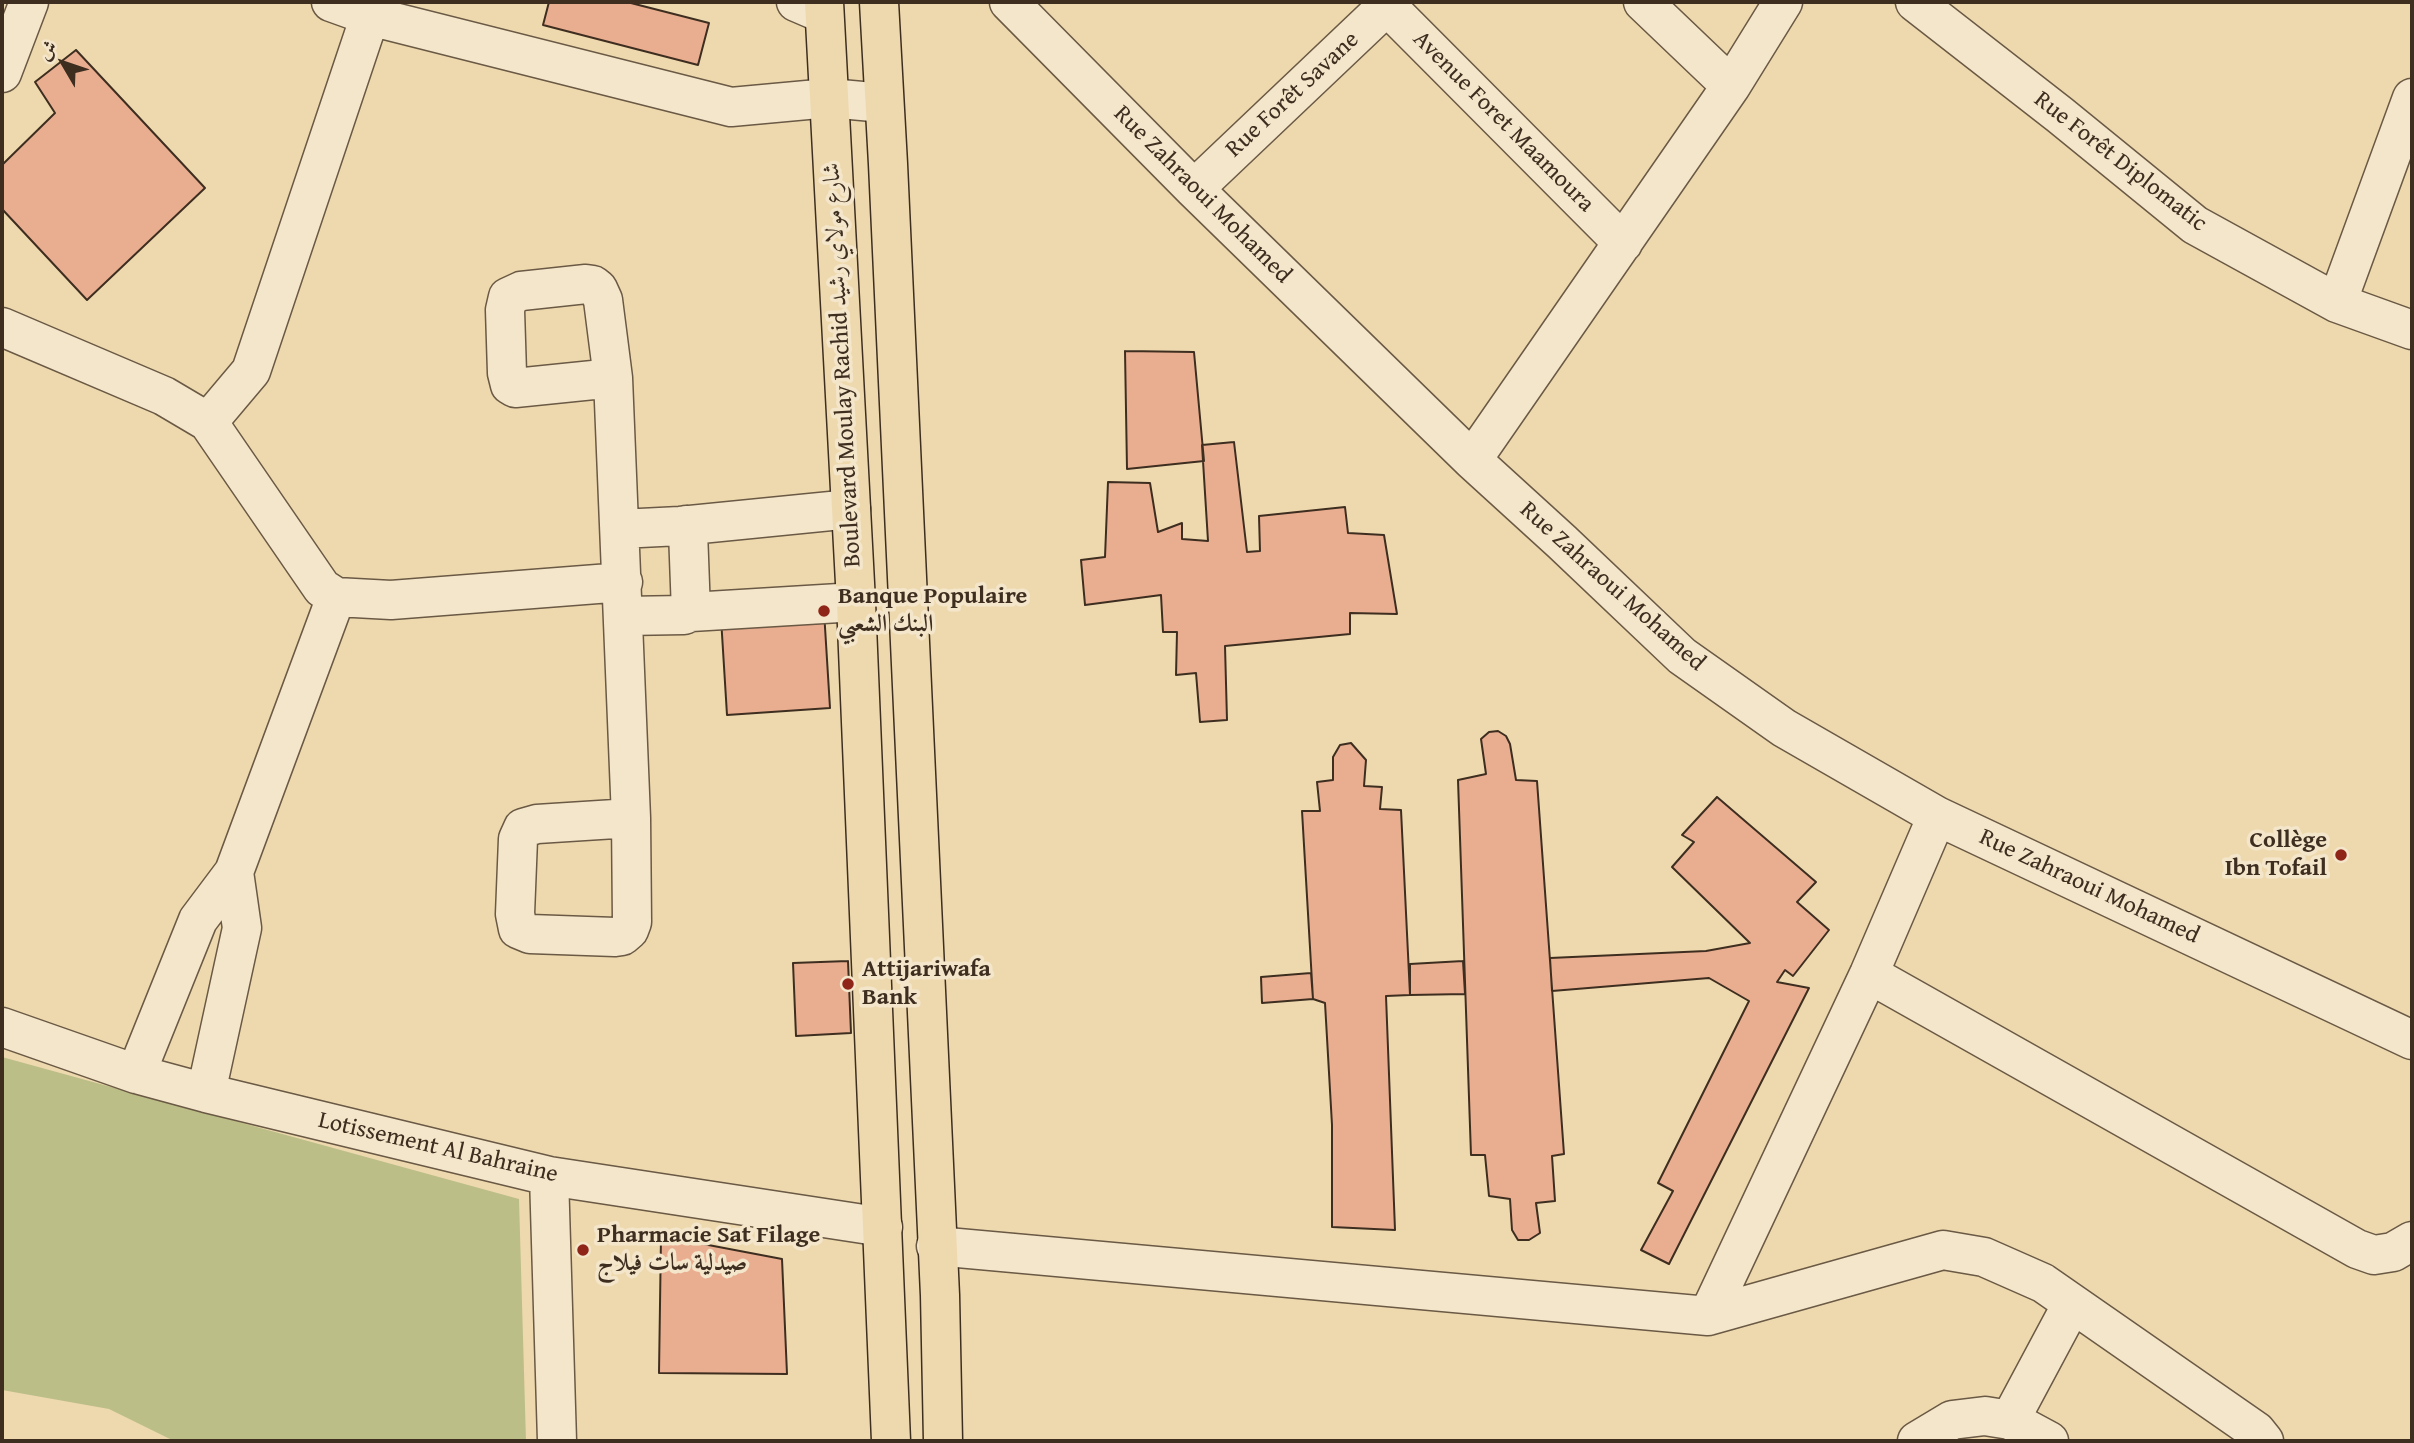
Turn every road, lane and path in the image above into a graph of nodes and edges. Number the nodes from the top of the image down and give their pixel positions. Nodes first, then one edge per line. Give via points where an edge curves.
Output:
1 (29, 2) edge
2 (331, 2) edge
3 (879, 2) edge
4 (1643, 2) edge
5 (1783, 2) edge
6 (1915, 2) edge
7 (1387, 3) edge
8 (1019, 5) edge
9 (815, 6) edge
10 (370, 16) junction
11 (2, 73) edge
12 (1731, 86) junction
13 (829, 98) junction
14 (2412, 98) edge
15 (884, 103) junction
16 (1195, 189) junction
17 (1623, 243) junction
18 (2337, 303) junction
19 (2, 327) edge
20 (2412, 330) edge
21 (613, 377) dead end
22 (208, 422) junction
23 (1472, 460) junction
24 (851, 509) junction
25 (686, 525) junction
26 (620, 529) junction
27 (336, 597) junction
28 (623, 599) junction
29 (856, 602) junction
30 (691, 612) junction
31 (1937, 816) junction
32 (631, 818) dead end
33 (234, 872) junction
34 (1869, 974) junction
35 (2, 1027) edge
36 (2412, 1040) edge
37 (136, 1073) junction
38 (206, 1093) junction
39 (549, 1176) junction
40 (883, 1227) junction
41 (2412, 1241) edge
42 (936, 1246) junction
43 (2072, 1304) junction
44 (1708, 1316) junction
45 (2010, 1420) junction
46 (557, 1441) edge
47 (891, 1441) edge
48 (943, 1441) edge
49 (1917, 1441) edge
50 (2049, 1441) edge
51 (2264, 1441) edge

1 - 11 street
2 - 10 street
3 - 15 main road
4 - 12 street
5 - 12 street
6 - 18 street, Rue Forêt Diplomatic via 2195,225
7 - 16 street, Rue Forêt Savane
7 - 17 street, Avenue Foret Maamoura
8 - 16 street, Rue Zahraoui Mohamed
9 - 13 main road, Boulevard Moulay Rachid شارع مولاي رشيد
10 - 13 street via 730,107
10 - 22 street via 251,371
12 - 17 street
13 - 15 street
13 - 24 main road, Boulevard Moulay Rachid شارع مولاي رشيد
14 - 18 street
15 - 42 main road
16 - 23 street, Rue Zahraoui Mohamed
17 - 23 street
18 - 20 street, Rue Forêt Diplomatic
19 - 22 street via 164,396
21 - 26 street
22 - 27 street via 322,588
23 - 31 street, Rue Zahraoui Mohamed via 1682,656 1784,728
24 - 25 street
24 - 29 main road, Boulevard Moulay Rachid شارع مولاي رشيد
25 - 26 street
25 - 30 street
26 - 28 street
27 - 28 street
27 - 33 street
28 - 30 street via 684,615
28 - 32 street
29 - 30 street
29 - 40 main road, Boulevard Moulay Rachid شارع مولاي رشيد
31 - 34 street
31 - 36 street, Rue Zahraoui Mohamed
33 - 37 street via 198,920
33 - 38 street via 242,928
34 - 41 street via 2357,1249 2374,1255 2393,1252
34 - 44 street
35 - 37 street, Lotissement Al Bahraine
37 - 38 street, Lotissement Al Bahraine
38 - 39 street, Lotissement Al Bahraine
39 - 40 street, Lotissement Al Bahraine
39 - 46 street
40 - 47 main road, Boulevard Moulay Rachid شارع مولاي رشيد
42 - 44 street
42 - 48 main road
43 - 44 street via 2043,1283 1984,1257 1943,1250
43 - 45 street
43 - 51 street
45 - 49 street via 1985,1416 1952,1420
45 - 50 street

